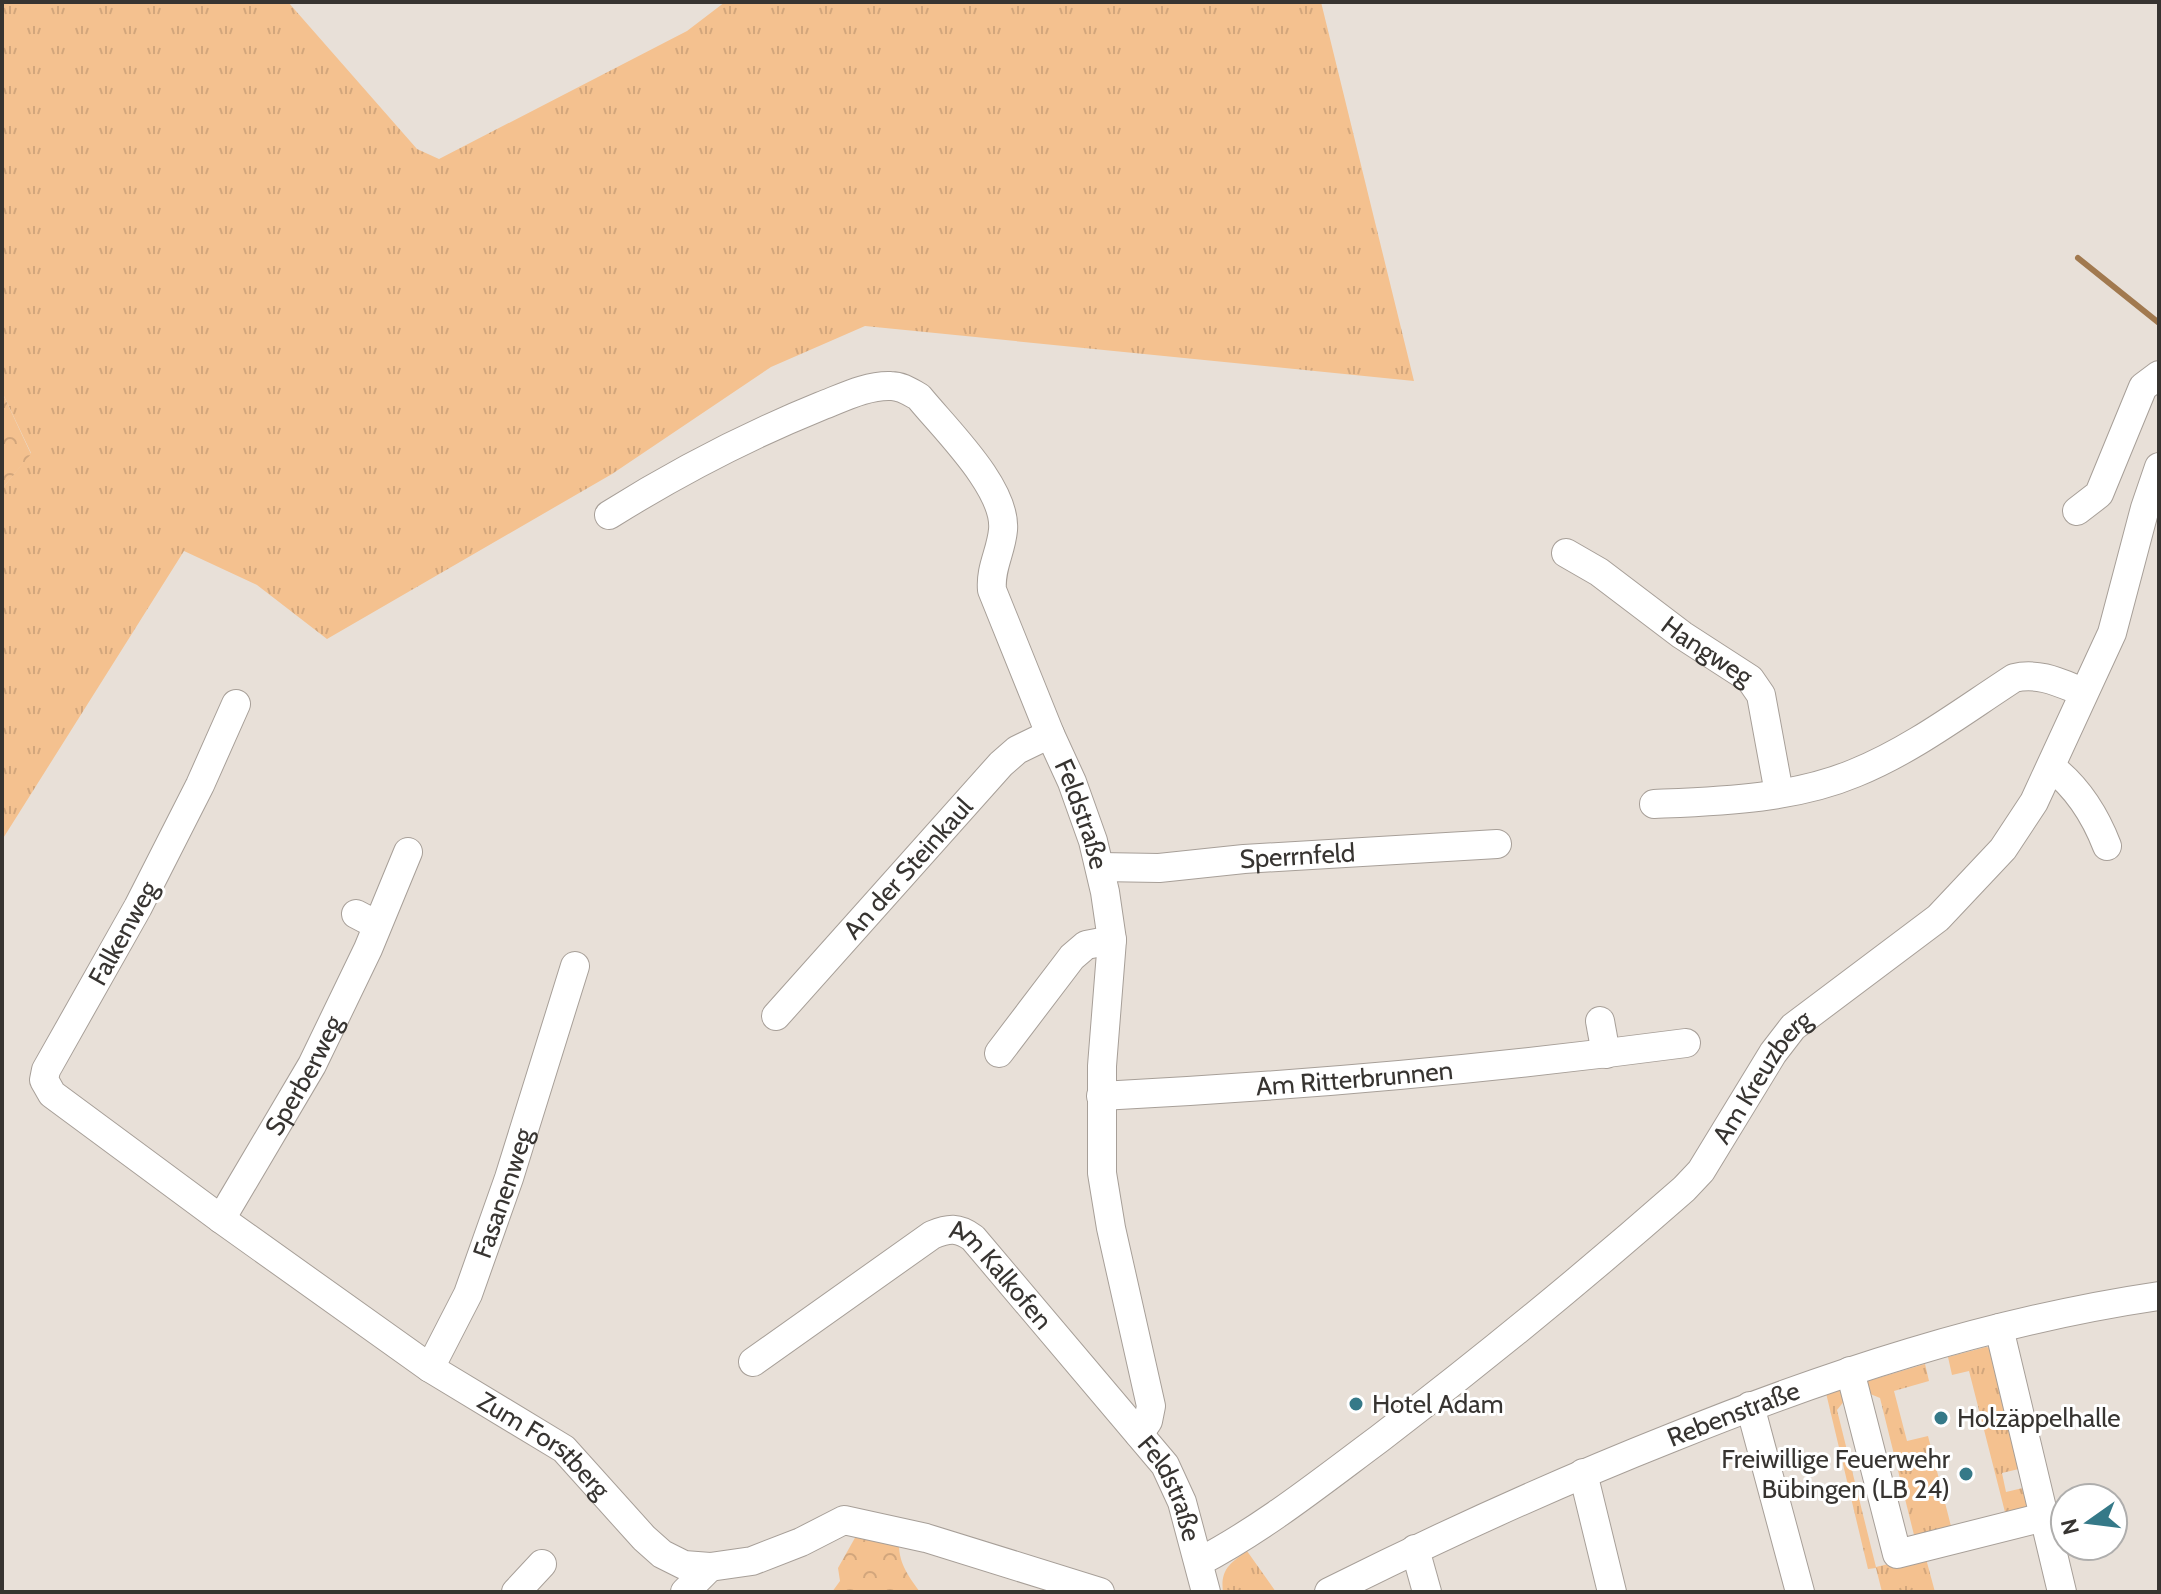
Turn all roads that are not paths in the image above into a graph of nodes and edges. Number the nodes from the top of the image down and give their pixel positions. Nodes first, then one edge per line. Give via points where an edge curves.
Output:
1 (2159, 375) edge
2 (2159, 467) edge
3 (2077, 511) dead end
4 (609, 515) dead end
5 (1566, 553) dead end
6 (2083, 692) junction
7 (236, 704) dead end
8 (1050, 734) junction
9 (2051, 767) junction
10 (1779, 793) junction
11 (1654, 804) dead end
12 (1497, 844) dead end
13 (2107, 846) dead end
14 (408, 852) dead end
15 (1100, 867) junction
16 (1112, 940) junction
17 (575, 966) dead end
18 (776, 1016) dead end
19 (1600, 1021) dead end
20 (1686, 1043) dead end
21 (999, 1053) dead end
22 (1606, 1054) junction
23 (44, 1080) joint
24 (1101, 1096) junction
25 (221, 1219) junction
26 (2159, 1296) edge
27 (1999, 1328) junction
28 (753, 1362) dead end
29 (430, 1368) junction
30 (1850, 1371) junction
31 (1750, 1406) junction
32 (1139, 1434) junction
33 (1583, 1473) junction
34 (2044, 1517) junction
35 (1415, 1549) junction
36 (1199, 1562) junction
37 (542, 1564) dead end
38 (710, 1567) junction
39 (516, 1592) edge
40 (685, 1592) edge
41 (1100, 1592) edge
42 (1206, 1592) edge
43 (1329, 1592) edge
44 (1427, 1592) edge
45 (1612, 1592) edge
46 (1800, 1592) edge
47 (2062, 1592) edge

1 - 3 street via 2143,387 2099,494
2 - 6 street, Am Kreuzberg via 2112,633
4 - 8 street, Feldstraße via 666,480 791,418 875,388 904,388 919,397 996,498 1004,529 992,590
5 - 10 street, Hangweg via 1750,679 1761,695
6 - 9 street, Am Kreuzberg
6 - 10 street via 2029,674 2014,678 1880,761 1824,784
7 - 23 street, Falkenweg via 189,779 138,907
8 - 15 street, Feldstraße
8 - 18 street, An der Steinkaul via 1001,764
9 - 13 street via 2094,816
9 - 36 street, Am Kreuzberg via 2003,849 1938,918 1793,1027 1707,1162 1684,1189 1436,1396 1273,1517
10 - 11 street
12 - 15 street, Sperrnfeld via 1159,868
14 - 25 street, Sperberweg via 367,920 312,1065
15 - 16 street, Feldstraße
16 - 21 street via 1086,945 1072,957
16 - 24 street, Feldstraße
17 - 29 street, Fasanenweg via 551,1006 509,1178 468,1294
19 - 22 street
20 - 22 street, Am Ritterbrunnen
22 - 24 street, Am Ritterbrunnen via 1253,1088
23 - 25 street, Zum Forstberg via 52,1094
24 - 32 street, Feldstraße via 1105,1197 1151,1406
25 - 29 street, Zum Forstberg
26 - 27 street, Rebenstraße
27 - 30 street, Rebenstraße
27 - 34 street
28 - 32 street, Am Kalkofen via 932,1235 955,1228 973,1238
29 - 38 street, Zum Forstberg via 564,1449 662,1554 684,1565
30 - 31 street, Rebenstraße
30 - 34 street via 1897,1554
31 - 33 street, Rebenstraße
31 - 46 street
32 - 36 street, Feldstraße via 1173,1481
33 - 35 street, Rebenstraße
33 - 45 street
34 - 47 street
35 - 43 street, Rebenstraße
35 - 44 street
36 - 42 street, Feldstraße
37 - 39 street
38 - 40 street
38 - 41 street, Zum Forstberg via 752,1561 844,1520 926,1538

